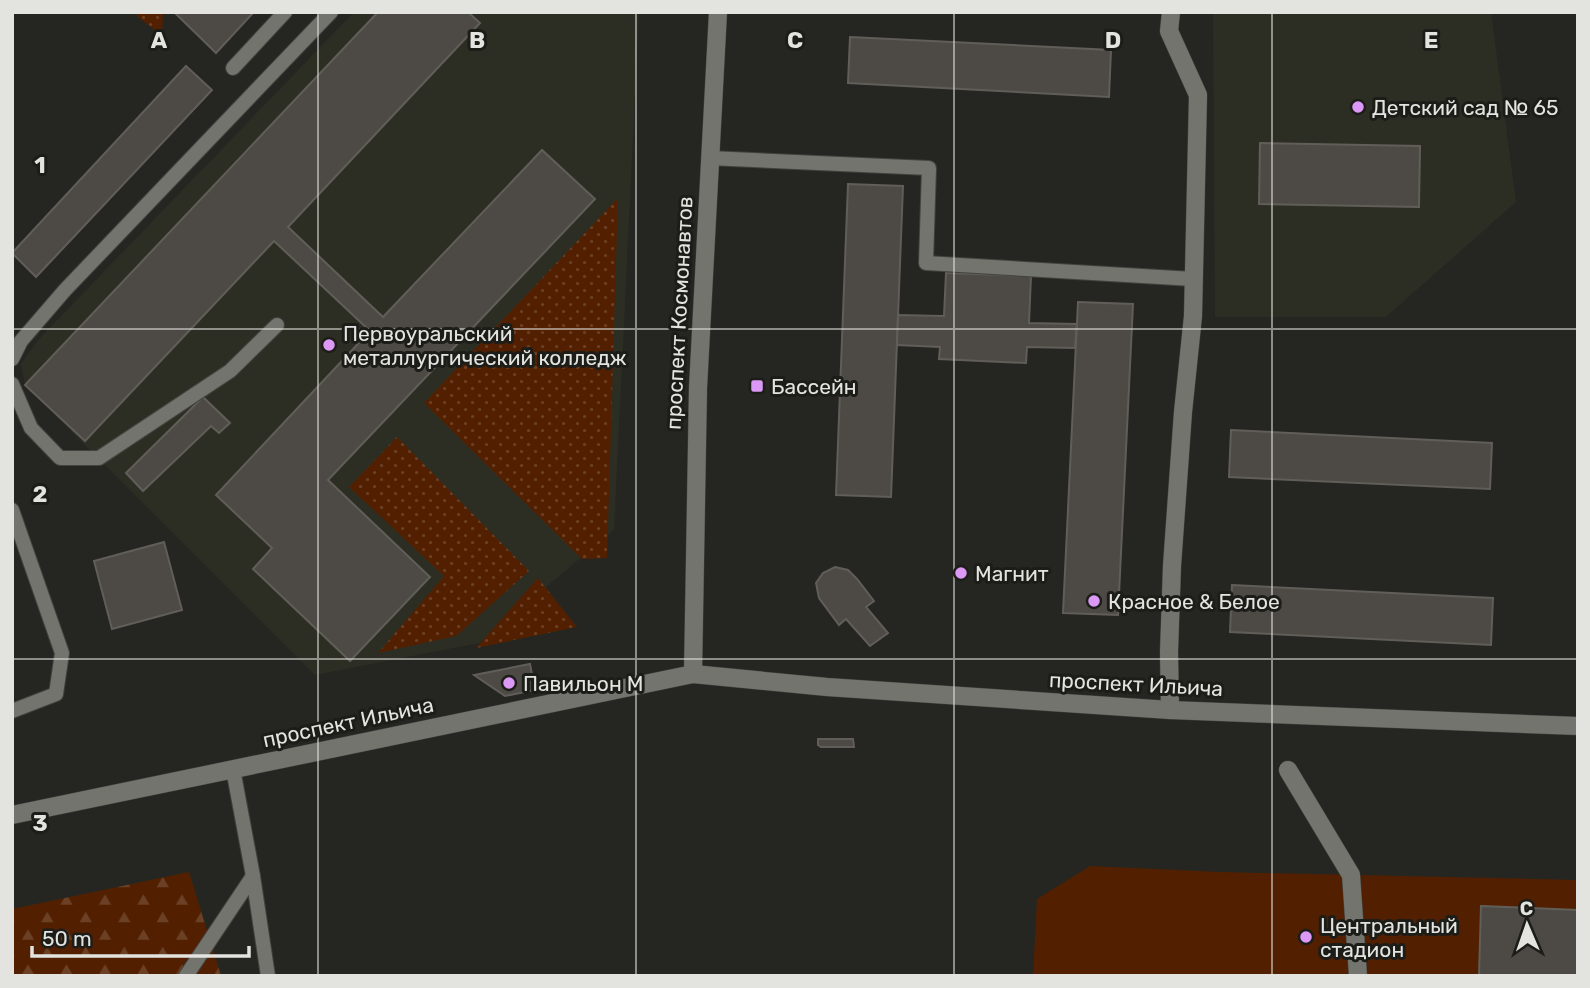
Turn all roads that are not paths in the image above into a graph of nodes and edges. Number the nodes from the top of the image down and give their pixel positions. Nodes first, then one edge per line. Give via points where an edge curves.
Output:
1 (285, 12) edge
2 (331, 12) edge
3 (718, 12) edge
4 (1171, 12) edge
5 (233, 68) dead end
6 (709, 158) junction
7 (1193, 279) junction
8 (277, 325) dead end
9 (12, 359) edge
10 (12, 384) edge
11 (12, 510) edge
12 (693, 674) junction
13 (12, 710) edge
14 (1170, 710) junction
15 (1578, 726) edge
16 (233, 769) junction
17 (1288, 770) dead end
18 (12, 815) edge
19 (253, 876) junction
20 (187, 976) edge
21 (268, 976) edge
22 (1358, 976) edge

1 - 5 lane
2 - 9 lane via 65,290 21,341
3 - 6 street, проспект Космонавтов
4 - 7 street via 1169,31 1198,95
6 - 7 lane via 929,167 926,262
6 - 12 street, проспект Космонавтов via 698,388
7 - 14 street via 1172,566
8 - 10 lane via 230,371 99,458 60,458 31,428
11 - 13 lane via 62,653 56,694
12 - 14 street, проспект Ильича
12 - 16 street, проспект Ильича
14 - 15 street, проспект Ильича
16 - 18 street, проспект Ильича
16 - 19 lane
17 - 22 street via 1351,875
19 - 20 lane
19 - 21 lane

